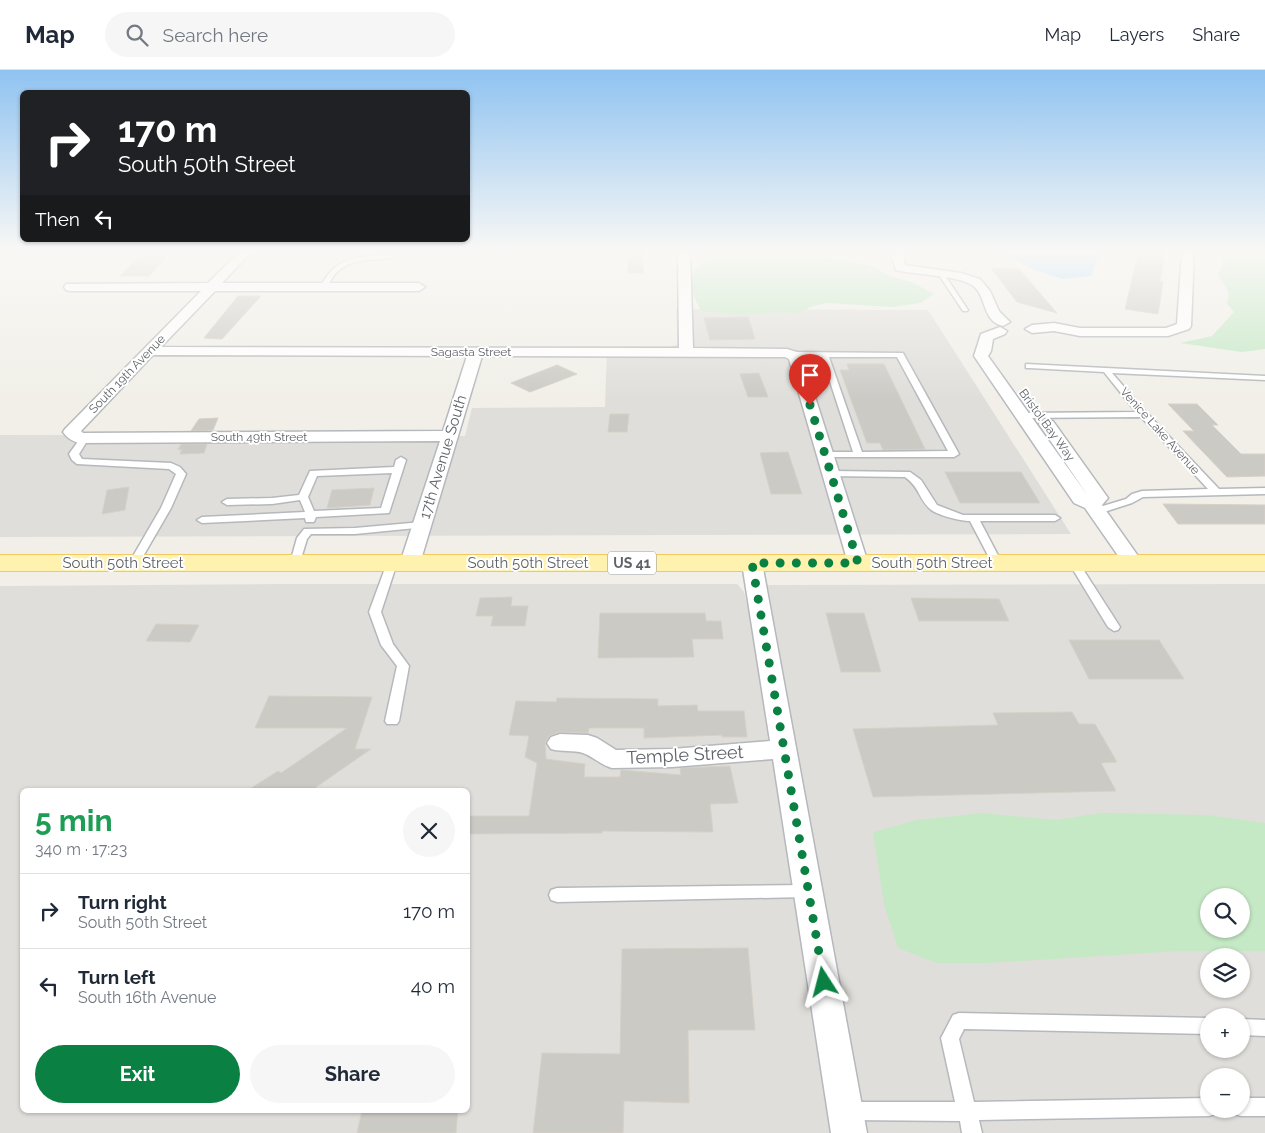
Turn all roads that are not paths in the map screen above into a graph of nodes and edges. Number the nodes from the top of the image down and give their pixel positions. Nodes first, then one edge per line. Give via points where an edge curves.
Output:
1 (199, 301) edge
2 (685, 301) edge
3 (959, 301) edge
4 (988, 301) edge
5 (1185, 301) edge
6 (965, 310) dead end
7 (1014, 328) junction
8 (149, 351) junction
9 (476, 352) junction
10 (686, 352) junction
11 (792, 354) junction
12 (825, 355) junction
13 (1029, 366) dead end
14 (1106, 370) junction
15 (1265, 378) edge
16 (1143, 414) junction
17 (1031, 415) junction
18 (78, 435) junction
19 (450, 436) junction
20 (825, 455) junction
21 (858, 455) junction
22 (831, 474) junction
23 (1215, 491) junction
24 (1265, 491) edge
25 (303, 497) junction
26 (228, 502) dead end
27 (1094, 507) junction
28 (311, 515) junction
29 (1055, 518) dead end
30 (974, 519) junction
31 (202, 520) dead end
32 (422, 525) junction
33 (308, 531) junction
34 (0, 563) edge
35 (134, 563) junction
36 (295, 563) junction
37 (401, 563) junction
38 (752, 563) junction
39 (858, 563) junction
40 (997, 563) junction
41 (1074, 563) junction
42 (1133, 563) junction
43 (1265, 563) edge
44 (1114, 627) dead end
45 (392, 721) dead end
46 (560, 743) dead end
47 (785, 749) junction
48 (809, 891) junction
49 (557, 895) dead end
50 (1200, 1026) edge
51 (1250, 1027) edge
52 (1265, 1028) edge
53 (1200, 1107) edge
54 (1250, 1107) edge
55 (1265, 1107) edge
56 (968, 1111) junction
57 (847, 1122) edge
58 (972, 1133) edge

1 - 8 street, South 19th Avenue
2 - 10 street
3 - 6 lane
4 - 7 street via 997,318
5 - 7 street via 1184,326 1168,332
7 - 17 street, Bristol Bay Way via 986,337 981,356
8 - 9 street, Sagasta Street
8 - 18 street, South 19th Avenue
9 - 10 street, Sagasta Street
9 - 19 street, 17th Avenue South
10 - 11 street, Sagasta Street
11 - 12 lane
11 - 20 street
12 - 21 lane
12 - 21 lane via 900,355 954,454
13 - 14 lane
14 - 15 lane
14 - 16 lane, Venice Lake Avenue
16 - 17 lane
16 - 23 lane, Venice Lake Avenue
17 - 27 street, Bristol Bay Way via 1080,499
18 - 19 street, South 49th Street
18 - 35 lane via 74,454 80,462 170,466 181,474 166,508
19 - 32 street, 17th Avenue South
20 - 21 lane
20 - 22 street
22 - 30 lane via 907,474 918,482 933,507
22 - 39 street
23 - 24 lane
23 - 27 lane via 1142,494 1129,501
25 - 26 lane
25 - 28 lane
25 - 28 lane via 313,473 400,465 385,511
27 - 42 street, Bristol Bay Way
28 - 31 lane
28 - 33 lane
29 - 30 lane
30 - 40 lane
32 - 33 lane
32 - 37 street, 17th Avenue South
33 - 36 lane via 302,538
34 - 35 main road, South 50th Street / US 41
35 - 36 main road, South 50th Street / US 41
36 - 37 main road, South 50th Street / US 41
37 - 38 main road, South 50th Street / US 41
37 - 45 lane via 375,612 387,645 403,666
38 - 39 main road, South 50th Street / US 41
38 - 47 street
39 - 40 main road, South 50th Street / US 41
40 - 41 main road, South 50th Street / US 41
41 - 42 main road, South 50th Street / US 41
41 - 44 lane
42 - 43 main road, South 50th Street / US 41
46 - 47 street, Temple Street via 588,744 612,759
47 - 48 street
48 - 49 lane
48 - 57 street
50 - 56 lane via 959,1021 950,1038
51 - 52 lane
53 - 56 lane
54 - 55 lane
56 - 57 lane
56 - 58 lane

